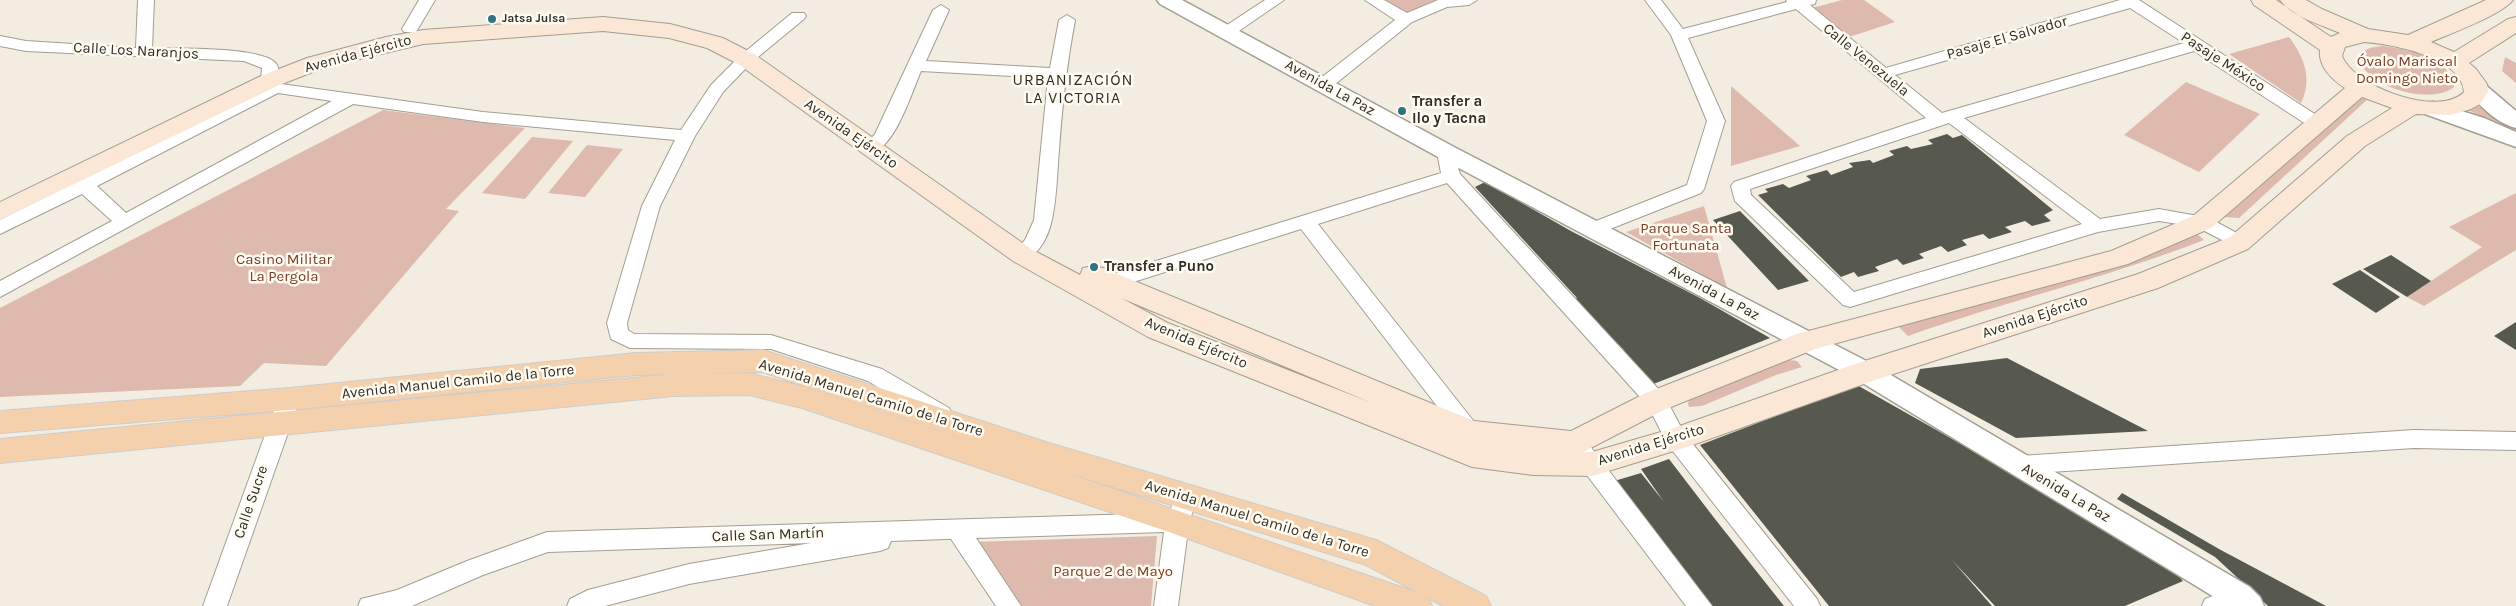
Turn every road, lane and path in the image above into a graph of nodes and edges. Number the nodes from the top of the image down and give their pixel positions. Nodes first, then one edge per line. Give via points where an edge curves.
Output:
1 (146, 0) edge
2 (427, 0) edge
3 (1167, 0) edge
4 (1276, 0) edge
5 (1373, 0) edge
6 (1469, 0) edge
7 (1653, 0) edge
8 (2262, 0) edge
9 (2291, 0) edge
10 (2502, 0) edge
11 (1802, 1) edge
12 (1443, 2) edge
13 (2130, 2) edge
14 (940, 10) dead end
15 (798, 16) dead end
16 (605, 19) junction
17 (1406, 19) junction
18 (1067, 20) dead end
19 (2516, 24) edge
20 (410, 30) junction
21 (1227, 32) junction
22 (1679, 35) junction
23 (2364, 35) junction
24 (0, 41) edge
25 (2411, 42) junction
26 (2196, 45) junction
27 (2331, 47) junction
28 (144, 53) junction
29 (753, 54) junction
30 (2454, 62) junction
31 (917, 66) junction
32 (1057, 72) junction
33 (1882, 74) junction
34 (272, 78) junction
35 (1323, 85) junction
36 (2360, 88) junction
37 (2476, 88) junction
38 (350, 99) junction
39 (2422, 108) junction
40 (1945, 118) junction
41 (2516, 121) edge
42 (2318, 124) junction
43 (686, 136) junction
44 (2516, 140) edge
45 (877, 142) junction
46 (1446, 152) junction
47 (1451, 176) junction
48 (84, 185) junction
49 (0, 198) edge
50 (0, 212) edge
51 (125, 222) junction
52 (1306, 222) junction
53 (2202, 222) junction
54 (2097, 226) junction
55 (0, 228) edge
56 (1593, 229) junction
57 (2239, 243) junction
58 (1027, 249) junction
59 (1108, 283) junction
60 (0, 290) edge
61 (1807, 341) junction
62 (1865, 372) junction
63 (1656, 401) junction
64 (284, 411) junction
65 (0, 422) edge
66 (953, 422) junction
67 (1676, 439) junction
68 (2516, 441) edge
69 (1471, 443) junction
70 (1574, 443) junction
71 (0, 451) edge
72 (1592, 464) junction
73 (2020, 465) junction
74 (1182, 510) junction
75 (957, 528) junction
76 (2244, 601) edge
77 (215, 606) edge
78 (370, 606) edge
79 (579, 606) edge
80 (1008, 606) edge
81 (1166, 606) edge
82 (1415, 606) edge
83 (1474, 606) edge
84 (1700, 606) edge
85 (1808, 606) edge
86 (2214, 606) edge

1 - 28 street
2 - 20 street
3 - 21 street, Avenida La Paz
4 - 21 street
5 - 17 street
6 - 12 street
7 - 22 street
8 - 27 main road
9 - 23 main road via 2314,14
10 - 25 main road
11 - 22 street
11 - 33 street, Calle Venezuela
12 - 17 street
13 - 26 street, Pasaje México
13 - 33 street, Pasaje El Salvador
14 - 31 street
15 - 29 street
16 - 20 main road, Avenida Ejército
16 - 29 main road, Avenida Ejército via 670,31
16 - 34 main road, Avenida Ejército via 424,37 315,63
17 - 35 street
18 - 32 street
19 - 30 main road
20 - 34 main road, Avenida Ejército via 353,41
21 - 35 street, Avenida La Paz
22 - 56 street via 1716,121 1695,189
23 - 25 main road
23 - 27 main road via 2338,41
24 - 28 street, Calle Los Naranjos via 26,46
25 - 30 main road
26 - 40 street
26 - 42 street, Pasaje México
27 - 36 main road via 2334,66
28 - 34 street, Calle Los Naranjos via 247,56
29 - 43 street via 717,89
29 - 45 main road, Avenida Ejército
30 - 37 main road via 2472,79
31 - 32 street
31 - 45 street
32 - 58 street via 1043,220
33 - 40 street, Calle Venezuela
34 - 38 street, Calle Los Naranjos
34 - 48 street
34 - 49 main road, Avenida Ejército
34 - 50 main road, Avenida Ejército
35 - 46 street, Avenida La Paz
36 - 39 main road via 2385,99
36 - 42 main road, Avenida Ejército via 2342,100
37 - 39 main road via 2475,97 2467,104 2452,109
37 - 41 street
38 - 43 street, Calle Los Naranjos via 482,117
38 - 51 street
39 - 44 street via 2476,123
39 - 57 main road, Avenida Ejército via 2356,140
40 - 54 street, Calle Venezuela
40 - 54 street via 1740,186 1742,197 1850,300
42 - 53 main road, Avenida Ejército
43 - 66 street via 651,206 617,323 618,334 630,341 771,342 875,375
45 - 58 main road, Avenida Ejército
46 - 47 street
46 - 56 street, Avenida La Paz
47 - 52 street
47 - 63 street
48 - 51 street
48 - 55 street
51 - 60 street
52 - 59 street
52 - 69 street via 1430,383
53 - 54 street via 2158,215
53 - 57 street
53 - 61 main road, Avenida Ejército via 2118,258
56 - 61 street, Avenida La Paz
57 - 62 main road, Avenida Ejército via 2148,280
58 - 59 main road, Avenida Ejército
58 - 69 main road, Avenida Ejército via 1158,330
59 - 69 main road, Avenida Ejército
61 - 62 street, Avenida La Paz
61 - 63 main road, Avenida Ejército
62 - 67 main road, Avenida Ejército
62 - 73 street, Avenida La Paz
63 - 67 street
63 - 70 main road, Avenida Ejército
64 - 65 main road, Avenida Manuel Camilo de la Torre
64 - 66 main road, Avenida Manuel Camilo de la Torre via 636,364 763,361
64 - 71 main road, Avenida Manuel Camilo de la Torre
64 - 74 main road, Avenida Manuel Camilo de la Torre via 749,384
64 - 77 street, Calle Sucre
66 - 74 main road, Avenida Manuel Camilo de la Torre via 1045,454
67 - 72 main road, Avenida Ejército
67 - 85 street
68 - 73 street via 2414,439
69 - 70 main road, Avenida Ejército
69 - 72 main road, Avenida Ejército via 1533,463
70 - 72 street
72 - 84 street
73 - 76 street, Avenida La Paz
74 - 75 street, Calle San Martín
74 - 81 street
74 - 82 main road, Avenida Manuel Camilo de la Torre
74 - 83 main road, Avenida Manuel Camilo de la Torre via 1376,554
75 - 78 street, Calle San Martín via 547,542 474,568 400,600
75 - 79 street via 689,574 588,600
75 - 80 street
76 - 86 street

